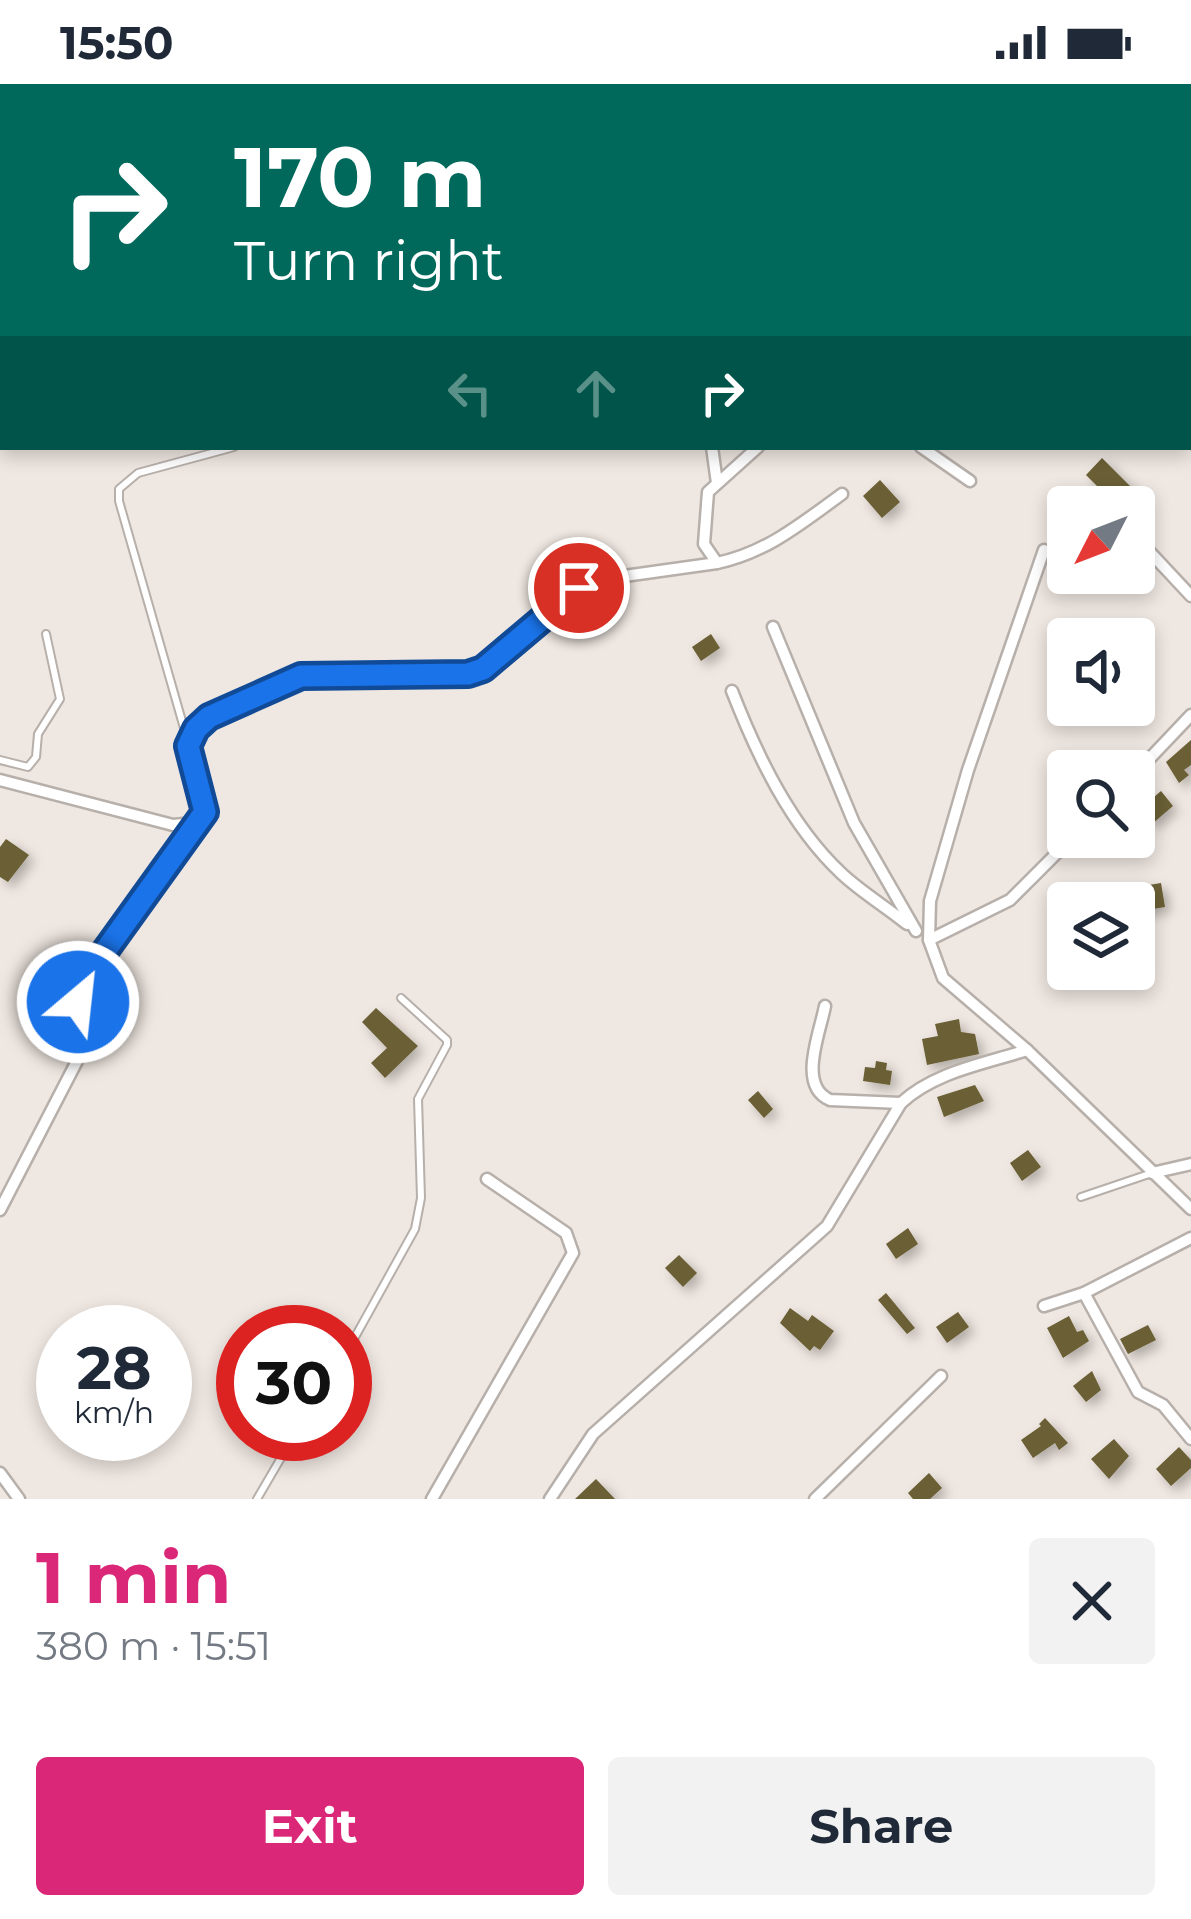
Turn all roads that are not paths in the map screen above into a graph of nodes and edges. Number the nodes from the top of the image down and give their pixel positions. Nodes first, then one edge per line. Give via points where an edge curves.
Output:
1 (223, 450) edge
2 (712, 450) edge
3 (755, 450) edge
4 (925, 450) edge
5 (970, 482) dead end
6 (717, 483) junction
7 (842, 494) dead end
8 (1044, 550) dead end
9 (1155, 557) edge
10 (717, 563) junction
11 (1191, 596) edge
12 (773, 627) dead end
13 (46, 634) dead end
14 (732, 691) dead end
15 (1191, 715) edge
16 (188, 746) junction
17 (1155, 753) edge
18 (0, 760) edge
19 (0, 780) edge
20 (194, 823) junction
21 (1052, 858) edge
22 (916, 932) junction
23 (929, 940) junction
24 (401, 998) dead end
25 (825, 1006) dead end
26 (1027, 1050) junction
27 (901, 1103) junction
28 (1191, 1164) edge
29 (1153, 1173) junction
30 (488, 1179) dead end
31 (1081, 1197) dead end
32 (1191, 1209) edge
33 (0, 1210) edge
34 (1191, 1238) edge
35 (1084, 1293) junction
36 (372, 1306) edge
37 (1044, 1306) dead end
38 (941, 1376) dead end
39 (1191, 1439) edge
40 (279, 1461) edge
41 (0, 1473) edge
42 (19, 1499) edge
43 (257, 1499) edge
44 (432, 1499) edge
45 (550, 1499) edge
46 (814, 1499) edge

1 - 16 lane via 138,472 119,489
2 - 6 street
3 - 6 street
4 - 5 street
6 - 10 street via 708,492 704,544
7 - 10 street via 744,558
8 - 23 street via 968,770 930,901
9 - 11 street
10 - 16 street via 596,580 468,674 301,676 209,717
12 - 22 street via 854,824
13 - 18 lane via 60,699 28,766
14 - 22 street via 756,752 815,844
15 - 17 street
16 - 20 street via 205,812
19 - 20 street via 173,825
20 - 33 street via 100,958 78,1002 77,1061
21 - 23 street via 1010,900
22 - 23 street
23 - 26 street via 944,978
24 - 36 lane via 447,1045 418,1099 422,1198 415,1228
25 - 27 street via 812,1071 820,1096
26 - 27 street via 934,1080
26 - 29 street
27 - 45 street via 826,1226 593,1435
28 - 29 street
29 - 31 lane
29 - 32 street
30 - 44 street via 566,1233 573,1252
34 - 35 street
35 - 37 street
35 - 39 street via 1138,1392 1163,1405
38 - 46 street
40 - 43 lane
41 - 42 street

